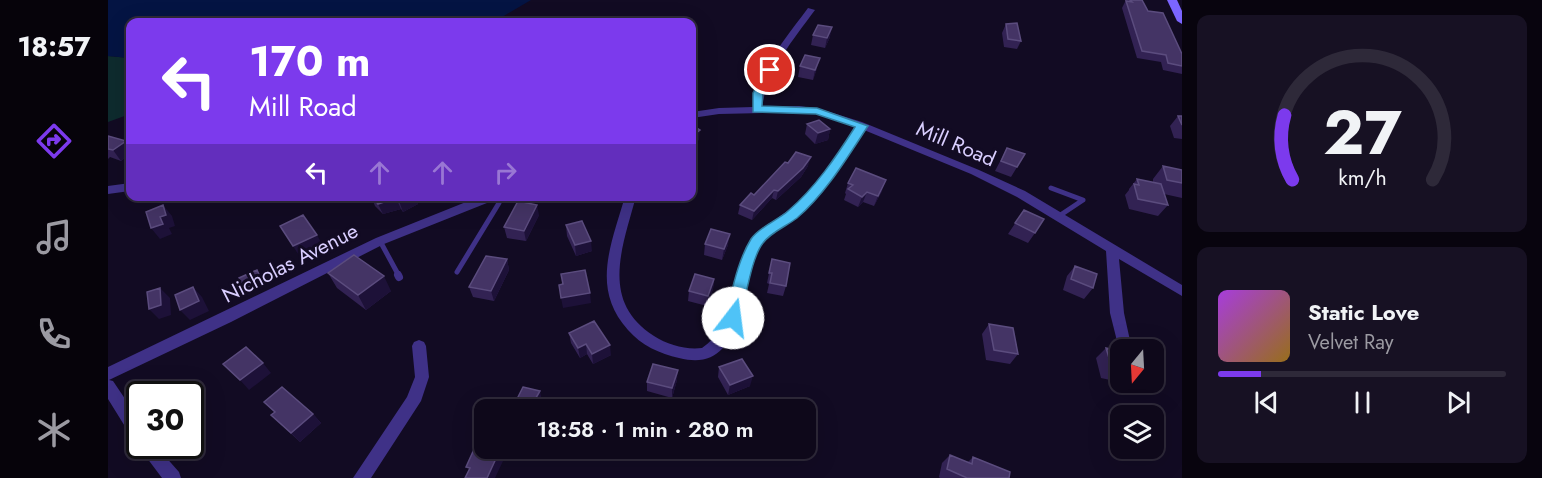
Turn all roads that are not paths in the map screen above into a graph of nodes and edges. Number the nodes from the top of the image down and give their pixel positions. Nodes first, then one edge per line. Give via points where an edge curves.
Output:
1 (1172, 0) edge
2 (811, 10) dead end
3 (1179, 11) edge
4 (1182, 21) edge
5 (757, 109) junction
6 (696, 115) edge
7 (862, 126) junction
8 (126, 188) edge
9 (1051, 188) dead end
10 (108, 190) edge
11 (482, 201) edge
12 (498, 201) edge
13 (630, 201) edge
14 (1059, 216) junction
15 (380, 241) junction
16 (1112, 250) junction
17 (458, 272) dead end
18 (399, 277) dead end
19 (1182, 291) edge
20 (1123, 339) edge
21 (419, 346) dead end
22 (108, 374) edge
23 (108, 387) edge
24 (126, 415) edge
25 (157, 459) edge
26 (173, 478) edge
27 (361, 478) edge

1 - 3 main road
2 - 5 street via 764,81
3 - 4 main road
5 - 6 street, Mill Road
5 - 7 street, Mill Road via 817,111
7 - 13 street via 814,192 793,214 758,240 733,318 718,342 704,354 685,354 657,346 638,333 623,315 615,294 614,255
7 - 14 street, Mill Road via 975,172
8 - 10 street
9 - 14 lane via 1083,200
11 - 15 street, Nicholas Avenue
12 - 17 lane
14 - 16 street, Mill Road
15 - 18 lane
15 - 22 street, Nicholas Avenue
16 - 19 street, Mill Road
16 - 20 street
21 - 27 street via 422,377 413,401
23 - 24 street
25 - 26 street

